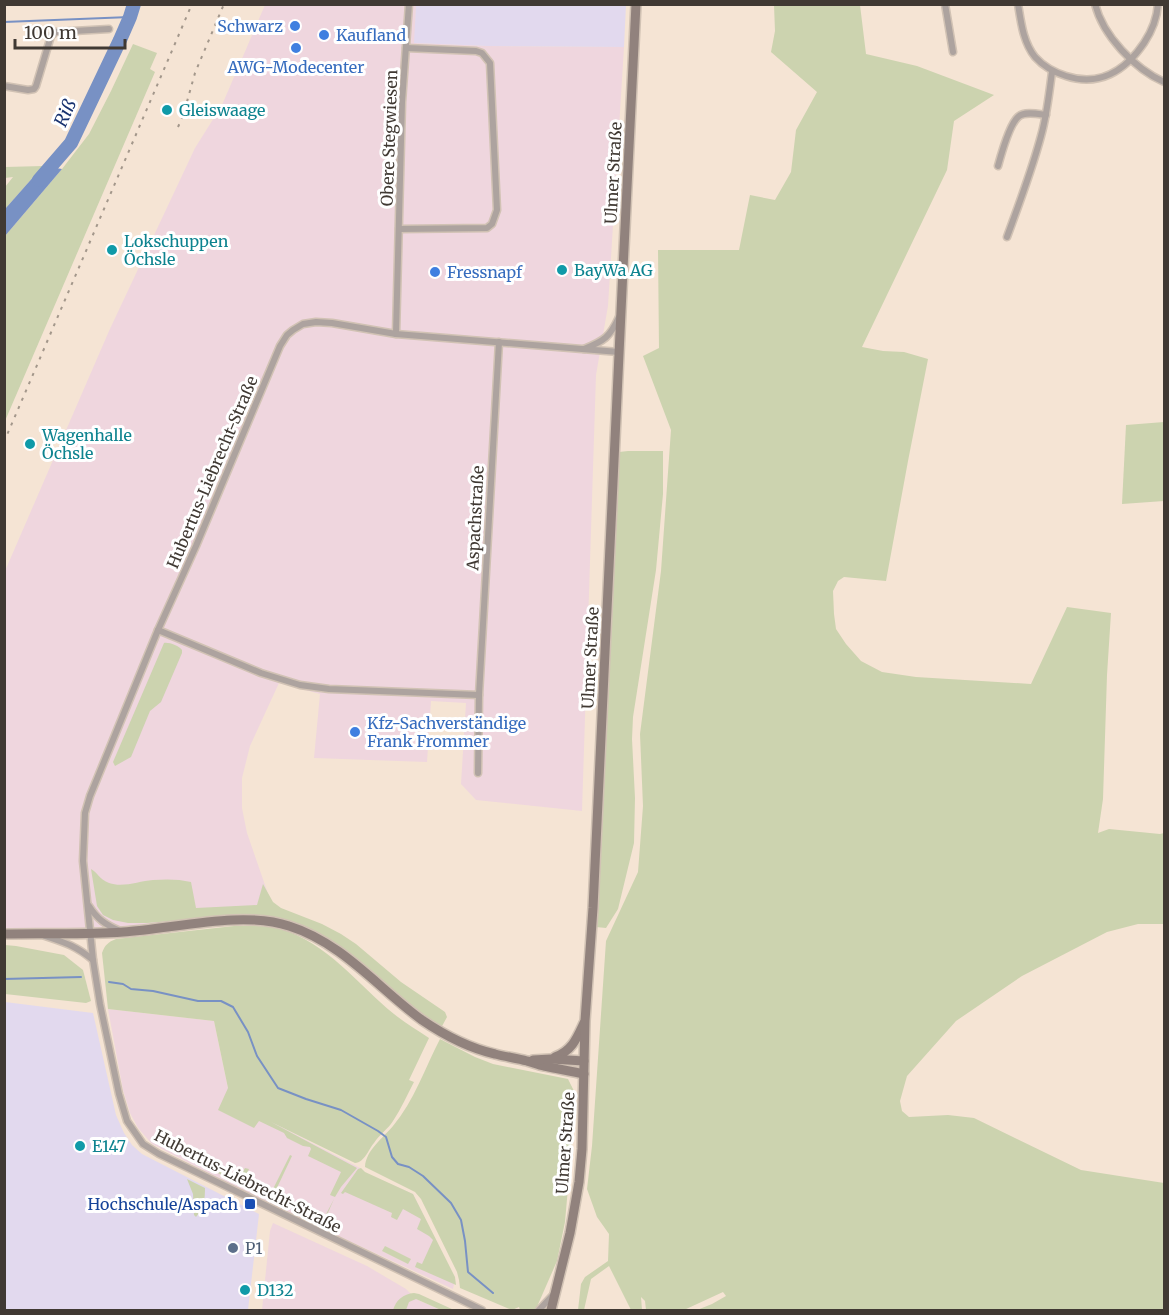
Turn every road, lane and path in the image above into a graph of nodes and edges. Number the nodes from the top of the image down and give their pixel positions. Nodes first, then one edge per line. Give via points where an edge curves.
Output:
1 (409, 4) edge
2 (636, 4) edge
3 (945, 4) edge
4 (1018, 4) edge
5 (1095, 4) edge
6 (1158, 4) edge
7 (109, 29) dead end
8 (406, 48) junction
9 (953, 52) dead end
10 (1131, 59) junction
11 (1053, 72) junction
12 (1164, 82) edge
13 (4, 86) edge
14 (1046, 115) junction
15 (998, 166) dead end
16 (399, 229) junction
17 (1006, 237) dead end
18 (621, 314) junction
19 (396, 334) junction
20 (499, 342) junction
21 (582, 350) junction
22 (619, 352) junction
23 (158, 630) junction
24 (479, 695) junction
25 (478, 773) dead end
26 (87, 903) junction
27 (123, 932) junction
28 (36, 933) junction
29 (90, 933) junction
30 (4, 934) edge
31 (93, 960) junction
32 (585, 1021) junction
33 (551, 1059) junction
34 (526, 1061) junction
35 (584, 1061) junction
36 (584, 1074) junction
37 (556, 1291) junction
38 (482, 1311) edge
39 (539, 1311) edge
40 (551, 1311) edge

1 - 8 street, Obere Stegwiesen
2 - 18 main road, Ulmer Straße
3 - 9 street
4 - 11 street via 1026,40 1035,56
5 - 10 street via 1107,31
6 - 10 street via 1157,18
7 - 13 street via 56,32 51,36 34,89
8 - 16 street, Obere Stegwiesen
8 - 16 street, Obere Stegwiesen via 476,51 490,63 497,210 487,228
10 - 11 street via 1116,72 1094,80
10 - 12 street
11 - 14 street
14 - 15 street via 1018,117
14 - 17 street
16 - 19 street, Obere Stegwiesen
18 - 21 street via 608,337
18 - 22 main road, Ulmer Straße
19 - 20 street, Hubertus-Liebrecht-Straße
19 - 23 street, Hubertus-Liebrecht-Straße via 316,322 303,324 287,335
20 - 21 street, Hubertus-Liebrecht-Straße
20 - 24 street, Aspachstraße
21 - 22 street, Hubertus-Liebrecht-Straße
22 - 32 main road, Ulmer Straße
23 - 24 street via 300,685
23 - 26 street, Hubertus-Liebrecht-Straße via 85,813 83,861
24 - 25 street, Aspachstraße
26 - 27 street via 106,925
26 - 29 street, Hubertus-Liebrecht-Straße
27 - 29 main road
27 - 34 main road via 240,920 288,925 321,939 396,1000 451,1037 486,1052
28 - 29 main road
28 - 30 main road
28 - 31 street via 70,944
29 - 31 street, Hubertus-Liebrecht-Straße
31 - 38 street, Hubertus-Liebrecht-Straße via 119,1094 127,1121 143,1144
32 - 33 main road via 574,1043 564,1054
32 - 35 main road, Ulmer Straße
33 - 34 main road
33 - 35 main road
34 - 36 main road
35 - 36 main road, Ulmer Straße
36 - 37 main road, Ulmer Straße via 579,1182
37 - 39 street
37 - 40 main road, Ulmer Straße

